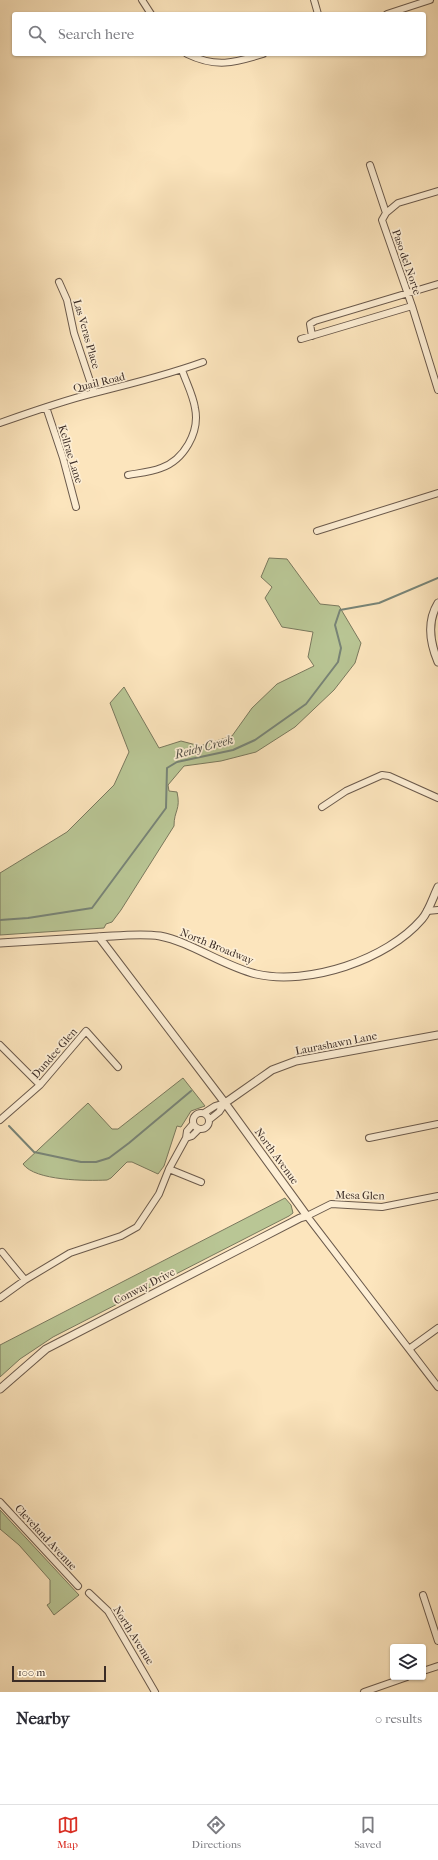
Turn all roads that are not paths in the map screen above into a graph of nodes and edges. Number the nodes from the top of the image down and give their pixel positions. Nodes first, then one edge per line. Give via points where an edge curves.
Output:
1 (142, 0) edge
2 (314, 0) edge
3 (430, 0) edge
4 (150, 12) edge
5 (317, 12) edge
6 (393, 12) edge
7 (191, 56) edge
8 (256, 56) edge
9 (370, 165) dead end
10 (438, 191) edge
11 (386, 213) junction
12 (59, 282) dead end
13 (438, 284) edge
14 (408, 293) junction
15 (412, 306) junction
16 (312, 336) junction
17 (301, 339) dead end
18 (203, 362) dead end
19 (182, 370) junction
20 (438, 390) edge
21 (94, 393) junction
22 (46, 407) junction
23 (0, 423) edge
24 (128, 475) dead end
25 (438, 493) edge
26 (76, 507) dead end
27 (317, 531) dead end
28 (438, 602) edge
29 (438, 662) edge
30 (438, 798) edge
31 (322, 807) dead end
32 (438, 887) edge
33 (438, 910) edge
34 (427, 911) junction
35 (99, 937) junction
36 (0, 943) edge
37 (438, 1035) edge
38 (0, 1045) edge
39 (118, 1067) dead end
40 (40, 1086) junction
41 (225, 1104) junction
42 (204, 1113) junction
43 (0, 1120) edge
44 (209, 1120) junction
45 (193, 1124) junction
46 (438, 1124) edge
47 (199, 1129) junction
48 (186, 1138) junction
49 (369, 1138) dead end
50 (169, 1169) junction
51 (201, 1182) dead end
52 (438, 1196) edge
53 (307, 1216) junction
54 (2, 1252) dead end
55 (25, 1280) junction
56 (0, 1298) edge
57 (438, 1328) edge
58 (409, 1349) junction
59 (438, 1387) edge
60 (0, 1389) edge
61 (0, 1502) edge
62 (78, 1586) dead end
63 (89, 1593) dead end
64 (423, 1595) dead end
65 (438, 1641) edge
66 (438, 1666) edge
67 (426, 1671) edge
68 (401, 1680) edge
69 (382, 1689) edge
70 (155, 1692) edge
71 (364, 1692) edge

1 - 4 street
2 - 5 street
3 - 6 street
7 - 8 street via 222,64
9 - 11 street, Paso del Norte
10 - 11 street via 398,203
11 - 14 street, Paso del Norte via 382,220
12 - 21 street, Las Veras Place via 67,300 74,333
13 - 14 street
14 - 15 street, Paso del Norte
14 - 16 street via 315,321 310,324
15 - 16 street
15 - 20 street, Paso del Norte
16 - 17 street
18 - 19 street, Quail Road
19 - 21 street, Quail Road
19 - 24 street via 196,409 193,437 186,448 166,466
21 - 22 street, Quail Road
22 - 23 street, Quail Road
22 - 26 street, Kellrae Lane
25 - 27 street
28 - 29 street via 431,621 430,633
30 - 31 street via 382,775 346,791
32 - 34 street, North Broadway
33 - 34 street
34 - 35 street, North Broadway via 410,932 372,955 343,967 296,976 273,977 256,974 162,937 145,934
35 - 36 street, North Broadway
35 - 41 street, North Avenue
37 - 41 street, Laurashawn Lane via 296,1060 272,1070
38 - 40 street
39 - 40 street, Dundee Glen via 86,1031
40 - 43 street, Dundee Glen
41 - 42 street via 215,1106
41 - 44 street
41 - 53 street, North Avenue
42 - 44 street
42 - 45 street via 196,1114
44 - 47 street via 207,1126
45 - 47 street
45 - 48 street via 187,1131
46 - 49 street
47 - 48 street
48 - 50 street
50 - 51 street
50 - 55 street via 159,1194 137,1227 121,1236 70,1253
52 - 53 street, Mesa Glen via 382,1207 331,1204
53 - 58 street, North Avenue
53 - 60 street, Conway Drive via 46,1349
54 - 55 street
55 - 56 street
57 - 58 street
58 - 59 street, North Avenue
61 - 62 street, Cleveland Avenue
63 - 70 street, North Avenue via 108,1611
64 - 65 street
66 - 67 street
68 - 69 street
69 - 71 street

